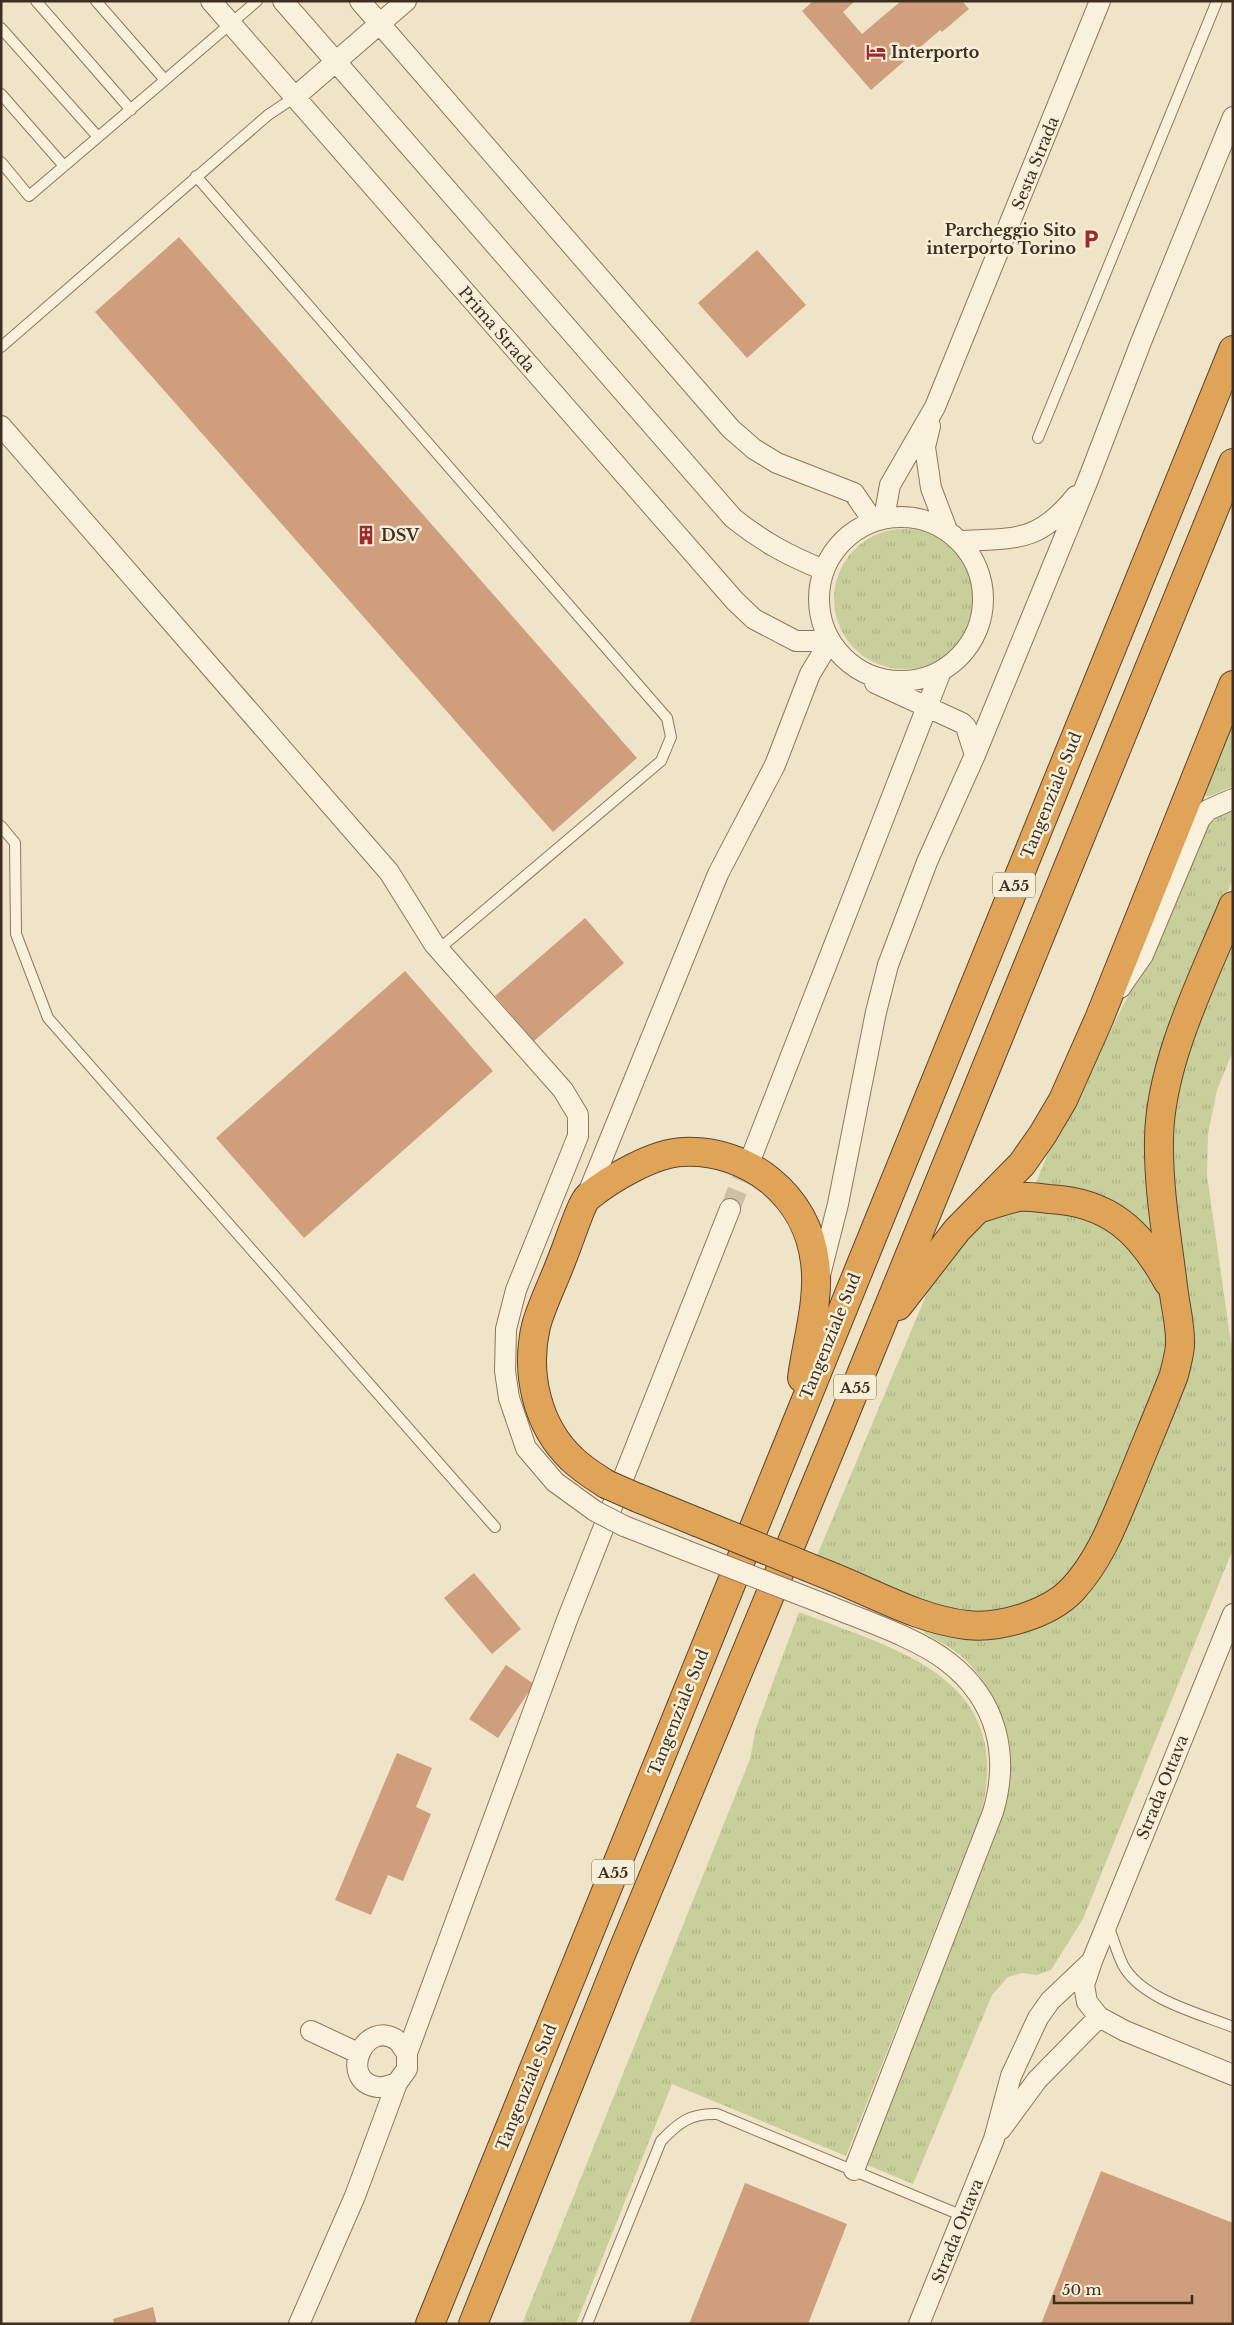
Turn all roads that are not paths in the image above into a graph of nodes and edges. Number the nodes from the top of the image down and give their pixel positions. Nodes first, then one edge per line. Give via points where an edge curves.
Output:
1 (36, 1) edge
2 (96, 1) edge
3 (211, 1) edge
4 (257, 1) edge
5 (283, 1) edge
6 (360, 1) edge
7 (406, 1) edge
8 (1100, 1) edge
9 (1216, 1) edge
10 (231, 24) junction
11 (380, 24) junction
12 (1, 28) edge
13 (336, 62) junction
14 (165, 80) junction
15 (1, 94) edge
16 (295, 96) junction
17 (130, 110) junction
18 (1233, 117) edge
19 (98, 137) junction
20 (1, 162) edge
21 (64, 166) junction
22 (196, 176) junction
23 (1, 347) edge
24 (1233, 350) edge
25 (935, 407) junction
26 (1, 426) edge
27 (1038, 438) dead end
28 (1233, 463) edge
29 (1088, 480) junction
30 (878, 520) junction
31 (954, 536) junction
32 (824, 570) junction
33 (826, 648) junction
34 (844, 658) junction
35 (941, 671) junction
36 (1233, 685) edge
37 (878, 686) junction
38 (925, 706) junction
39 (975, 755) junction
40 (1233, 798) edge
41 (1, 826) edge
42 (1233, 906) edge
43 (439, 949) junction
44 (1099, 1019) junction
45 (753, 1153) tunnel mouth
46 (586, 1198) junction
47 (981, 1208) junction
48 (730, 1209) tunnel mouth
49 (1173, 1291) junction
50 (816, 1292) junction
51 (876, 1335) junction
52 (796, 1421) junction
53 (495, 1527) dead end
54 (1233, 1614) edge
55 (1107, 1923) junction
56 (1092, 1961) junction
57 (1093, 2010) junction
58 (1233, 2026) edge
59 (311, 2031) dead end
60 (358, 2053) junction
61 (407, 2053) junction
62 (1233, 2075) edge
63 (397, 2083) junction
64 (994, 2139) junction
65 (854, 2170) junction
66 (963, 2216) junction
67 (299, 2324) edge
68 (430, 2324) edge
69 (473, 2324) edge
70 (587, 2324) edge
71 (919, 2324) edge

1 - 17 lane
2 - 14 lane
3 - 10 street, Prima Strada
4 - 10 lane
5 - 13 street
6 - 11 street
7 - 11 street
8 - 25 street, Sesta Strada
9 - 27 lane
10 - 14 lane
10 - 16 street, Prima Strada
11 - 13 street
11 - 30 street via 731,429 777,463 854,493
12 - 19 lane
13 - 16 street
13 - 32 street via 733,518 758,539
14 - 17 lane
15 - 21 lane
16 - 22 lane
16 - 33 street, Prima Strada via 735,601 754,619 796,641
17 - 19 lane
18 - 29 street
19 - 21 lane
20 - 21 lane via 29,196
22 - 23 lane
22 - 43 lane via 667,718 672,737 661,762
24 - 52 highway, Tangenziale Sud / A55
25 - 30 street, Sesta Strada via 890,485
25 - 31 street, Sesta Strada via 925,447 931,488
26 - 43 street via 389,872
28 - 51 highway, A55
29 - 31 street via 1060,515 1044,528 1027,535
29 - 39 street
30 - 31 street via 906,516 927,521
30 - 32 street via 857,529 843,540
31 - 35 street via 975,561 982,585 983,611 975,635 961,656
32 - 33 street via 819,606
33 - 34 street
33 - 37 street, Prima Strada
33 - 46 street via 810,674 774,765 718,874
34 - 35 street via 869,675 898,681 920,679
34 - 37 street
35 - 38 street
36 - 44 highway
37 - 38 street
38 - 39 street via 962,723
38 - 45 street
39 - 50 street via 927,862 888,965 838,1204
40 - 44 street via 1208,810 1200,819 1143,954
41 - 53 lane via 15,843 16,934 48,1018
42 - 49 highway via 1181,1035 1162,1104 1159,1173
43 - 65 street, bridge via 563,1090 578,1115 578,1136 516,1290 506,1329 505,1371 509,1398 526,1448 555,1482 595,1511 624,1526 921,1645 967,1679 986,1704 995,1727 1002,1767 999,1794
44 - 47 highway via 1043,1134 1022,1164
46 - 49 highway, bridge via 537,1324 532,1348 532,1373 541,1412 571,1459 606,1484 638,1498 922,1614 968,1625 1014,1621 1053,1604 1070,1592 1099,1553 1174,1376 1180,1346
46 - 50 highway via 658,1157 682,1152 706,1153 744,1163 777,1185 795,1206 809,1233 815,1261
47 - 49 highway via 1020,1197 1066,1200 1097,1208 1131,1229 1155,1258
47 - 51 highway via 957,1230
48 - 61 street via 567,1620
50 - 52 highway
51 - 69 highway, A55
52 - 68 highway, Tangenziale Sud / A55
54 - 55 street, Strada Ottava
55 - 56 street, Strada Ottava
55 - 58 lane via 1123,1965 1136,1982 1151,1994
56 - 57 street, Strada Ottava via 1084,1985
56 - 64 street, Strada Ottava via 1050,2001 1038,2018 1011,2076
57 - 62 street via 1125,2031
57 - 64 street, Strada Ottava
59 - 60 street
60 - 61 street via 369,2039 384,2036 398,2041
60 - 63 street via 356,2064 368,2083 378,2088
61 - 63 street via 407,2069
63 - 67 street via 355,2196
64 - 66 street, Strada Ottava
65 - 66 lane
65 - 70 lane via 717,2114 699,2114 675,2126 661,2141
66 - 71 street, Strada Ottava

